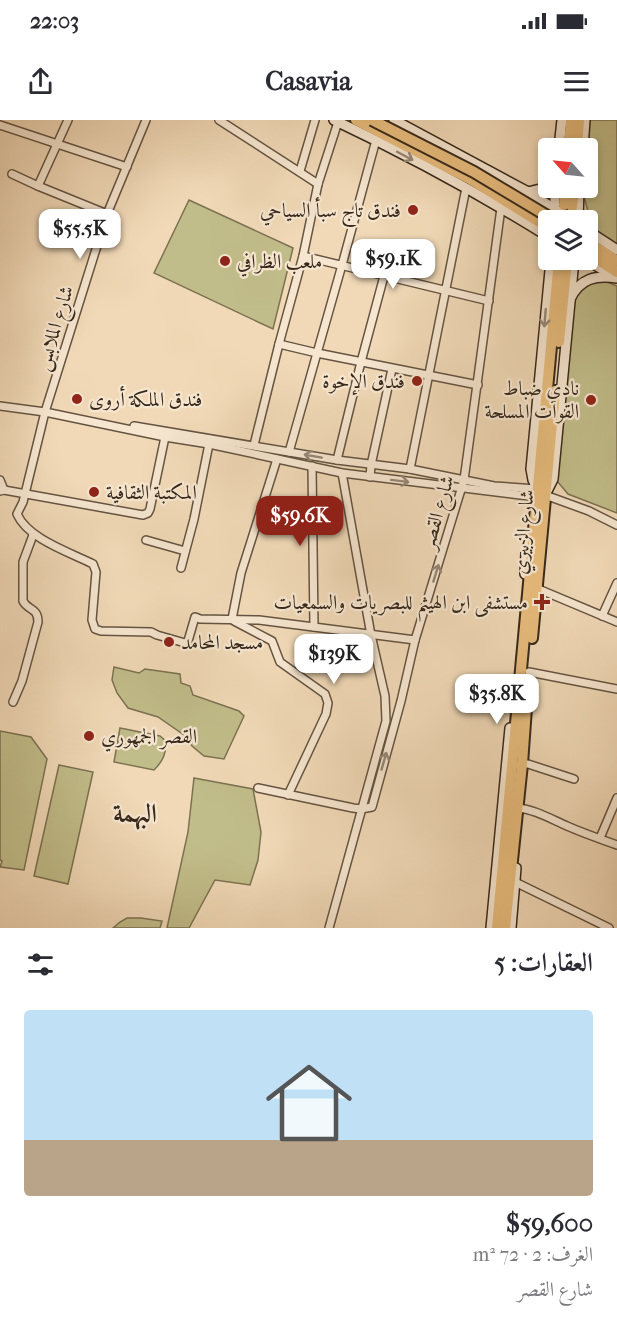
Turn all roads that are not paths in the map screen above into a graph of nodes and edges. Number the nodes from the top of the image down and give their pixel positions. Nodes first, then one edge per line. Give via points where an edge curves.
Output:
1 (2, 120) edge
2 (68, 120) edge
3 (146, 120) edge
4 (219, 120) edge
5 (315, 120) edge
6 (356, 120) edge
7 (372, 120) edge
8 (394, 120) edge
9 (562, 120) edge
10 (571, 120) edge
11 (579, 120) edge
12 (585, 120) edge
13 (336, 121) edge
14 (414, 124) edge
15 (0, 125) edge
16 (560, 138) edge
17 (570, 138) edge
18 (578, 138) edge
19 (584, 138) edge
20 (375, 141) junction
21 (58, 143) junction
22 (127, 168) junction
23 (300, 171) junction
24 (12, 174) dead end
25 (318, 184) junction
26 (38, 186) junction
27 (466, 188) junction
28 (538, 190) edge
29 (528, 192) junction
30 (501, 208) junction
31 (556, 210) edge
32 (557, 210) edge
33 (107, 214) junction
34 (538, 221) edge
35 (538, 230) edge
36 (598, 238) edge
37 (598, 249) edge
38 (617, 250) edge
39 (303, 256) junction
40 (598, 260) edge
41 (617, 261) edge
42 (342, 265) junction
43 (598, 267) edge
44 (550, 270) edge
45 (566, 270) edge
46 (567, 270) edge
47 (617, 272) edge
48 (384, 276) junction
49 (617, 278) edge
50 (445, 290) junction
51 (489, 301) junction
52 (569, 301) junction
53 (279, 344) junction
54 (317, 353) junction
55 (361, 362) junction
56 (392, 369) junction
57 (429, 376) junction
58 (478, 386) junction
59 (0, 406) edge
60 (45, 412) junction
61 (84, 419) junction
62 (165, 437) junction
63 (209, 444) junction
64 (254, 445) junction
65 (289, 452) junction
66 (276, 459) junction
67 (337, 460) junction
68 (371, 465) junction
69 (312, 466) junction
70 (410, 469) junction
71 (342, 473) junction
72 (370, 477) junction
73 (0, 480) edge
74 (464, 480) junction
75 (462, 489) junction
76 (2, 491) edge
77 (25, 494) junction
78 (539, 494) junction
79 (617, 525) edge
80 (534, 527) junction
81 (33, 535) junction
82 (146, 540) dead end
83 (185, 550) junction
84 (181, 568) dead end
85 (617, 583) edge
86 (536, 588) junction
87 (602, 616) junction
88 (232, 620) junction
89 (617, 622) edge
90 (314, 627) junction
91 (371, 635) junction
92 (415, 640) junction
93 (529, 672) junction
94 (617, 689) edge
95 (385, 696) junction
96 (401, 701) junction
97 (13, 702) dead end
98 (522, 764) junction
99 (574, 779) dead end
100 (258, 789) dead end
101 (288, 795) junction
102 (617, 798) edge
103 (517, 808) junction
104 (361, 809) junction
105 (600, 838) junction
106 (617, 845) edge
107 (515, 882) junction
108 (330, 928) edge
109 (491, 928) edge
110 (497, 928) edge
111 (505, 928) edge
112 (511, 928) edge
113 (609, 928) edge

1 - 15 street
2 - 21 street
3 - 22 street, شارع الملابس
4 - 23 street
5 - 23 street
6 - 34 main road via 470,179
7 - 31 main road, bridge
8 - 14 main road
9 - 16 main road
10 - 17 main road
11 - 18 main road
12 - 19 main road
13 - 20 main road
13 - 25 street
14 - 29 main road
15 - 21 street
20 -> 27 main road
20 - 42 street
21 - 22 street
21 - 26 street
22 - 33 street, شارع الملابس
23 - 25 street
24 - 26 street
25 - 39 street
26 - 33 street
27 - 30 main road
27 - 50 street
28 - 29 main road
29 - 32 main road
30 - 35 main road
30 - 51 street, شارع القصر
33 - 60 street, شارع الملابس
36 - 38 main road
37 - 41 main road
39 - 42 street
39 - 53 street
40 - 47 main road
42 - 48 street
42 - 54 street
43 - 49 main road
44 -> 78 main road via 531,469
45 - 78 main road, شارع الزبيري
46 - 52 main road
48 - 50 street
48 - 55 street
49 - 52 main road via 587,280
50 - 51 street
50 - 57 street
51 - 58 street, شارع القصر
52 - 78 main road via 553,479
53 - 54 street
53 - 64 street
54 - 55 street
54 - 65 street
55 - 56 street
55 - 67 street
56 - 57 street
56 - 68 street
57 - 58 street
57 - 70 street
58 - 74 street, شارع القصر
59 - 60 street
60 - 61 street
60 - 77 street, شارع الملابس
61 - 62 street
61 - 64 street
62 - 63 street
62 - 77 street via 148,513
63 - 66 street
63 - 83 street
64 - 65 street
67 -> 65 street
66 - 69 street
66 - 88 street via 241,573
67 - 68 street
68 - 70 street
68 - 72 street
69 - 71 street
69 - 90 street
70 - 74 street
71 - 72 street
71 - 91 street, شارع القصر
72 -> 75 street
73 - 76 street
74 - 75 street, شارع القصر
74 - 78 street
75 - 78 street
92 -> 75 street, شارع القصر
76 - 77 street
77 - 81 street, شارع الملابس via 17,514
78 - 79 street
78 - 80 main road, شارع الزبيري
78 - 86 main road, شارع الزبيري
80 - 109 main road, شارع الزبيري via 526,553
80 - 110 main road, شارع الزبيري
81 - 88 street via 93,564 96,572 92,620 101,632 151,632 185,643 195,616
81 - 97 street via 23,562 23,601 34,609 38,622
82 - 83 street
83 - 84 street
85 - 87 street
86 - 87 street
86 - 93 main road, شارع الزبيري
87 - 89 street
88 - 90 street
88 - 101 street via 272,641 280,662 325,694 328,703
90 - 91 street
91 - 92 street
91 - 95 street, شارع القصر
92 - 96 street, شارع القصر
93 - 94 street
93 - 98 main road, شارع الزبيري
95 - 96 street
95 - 104 street, شارع القصر via 386,721
104 -> 96 street, شارع القصر via 372,807
98 - 99 street
98 - 103 main road, شارع الزبيري
100 - 101 street
101 - 104 street
102 - 105 street
103 - 105 street
103 - 107 main road, شارع الزبيري via 521,812
103 - 111 main road, شارع الزبيري
104 - 108 street, شارع القصر
105 - 106 street
107 - 112 main road, شارع الزبيري
107 - 113 street

